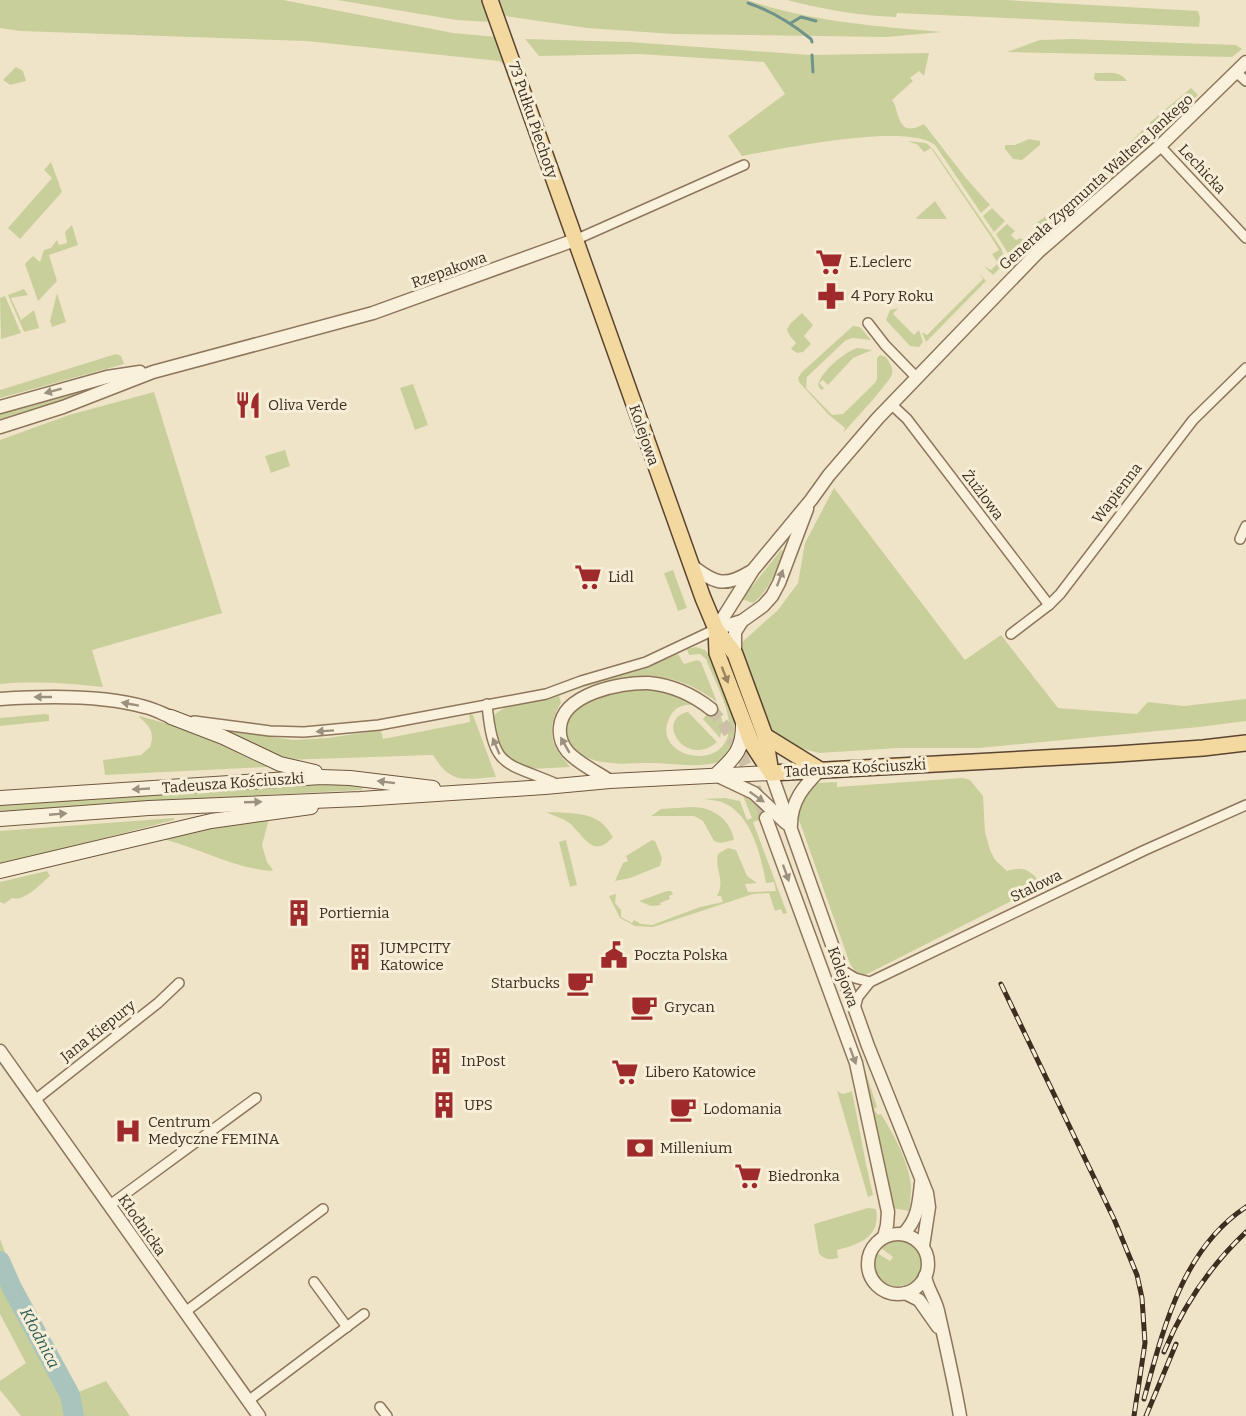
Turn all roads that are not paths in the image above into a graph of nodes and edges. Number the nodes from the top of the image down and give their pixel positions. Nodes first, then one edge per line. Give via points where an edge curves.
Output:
1 (490, 0) edge
2 (1246, 62) edge
3 (1236, 72) junction
4 (1246, 81) edge
5 (1160, 146) junction
6 (744, 165) dead end
7 (1246, 238) edge
8 (575, 240) junction
9 (868, 323) dead end
10 (1246, 368) edge
11 (153, 372) junction
12 (917, 378) junction
13 (891, 404) junction
14 (0, 407) edge
15 (0, 427) edge
16 (811, 500) junction
17 (1246, 526) edge
18 (1240, 539) dead end
19 (690, 564) junction
20 (753, 570) junction
21 (1049, 605) junction
22 (742, 621) junction
23 (716, 629) junction
24 (1011, 634) dead end
25 (735, 654) junction
26 (0, 699) edge
27 (487, 704) junction
28 (711, 710) tunnel mouth
29 (171, 717) junction
30 (742, 720) junction
31 (765, 736) junction
32 (1246, 742) edge
33 (820, 770) junction
34 (771, 773) junction
35 (716, 776) junction
36 (350, 778) junction
37 (610, 781) junction
38 (561, 786) junction
39 (465, 792) junction
40 (0, 798) edge
41 (360, 799) junction
42 (1246, 805) edge
43 (766, 818) tunnel mouth
44 (0, 819) edge
45 (791, 829) junction
46 (0, 871) edge
47 (840, 969) junction
48 (870, 982) junction
49 (179, 983) dead end
50 (855, 1010) junction
51 (0, 1051) edge
52 (256, 1098) dead end
53 (34, 1100) junction
54 (922, 1179) junction
55 (110, 1205) junction
56 (323, 1209) dead end
57 (903, 1234) junction
58 (884, 1237) junction
59 (923, 1246) junction
60 (926, 1276) junction
61 (314, 1282) dead end
62 (905, 1293) junction
63 (185, 1312) junction
64 (364, 1314) dead end
65 (347, 1327) junction
66 (942, 1333) junction
67 (248, 1401) junction
68 (380, 1407) dead end
69 (259, 1416) edge
70 (387, 1416) edge
71 (960, 1416) edge

1 - 8 main road, 73 Pułku Piechoty
2 - 3 street, Generała Zygmunta Waltera Jankego
3 - 4 street
3 - 5 street, Generała Zygmunta Waltera Jankego
5 - 7 street, Lechicka
5 - 12 street, Generała Zygmunta Waltera Jankego via 1038,252
6 - 8 street, Rzepakowa
8 - 11 street, Rzepakowa via 373,313
8 - 19 main road, Kolejowa
9 - 12 street
10 - 21 street, Wapienna via 1193,420
11 -> 14 street, Rzepakowa via 107,377
11 - 15 street, Rzepakowa
12 - 13 street, Generała Zygmunta Waltera Jankego
13 - 16 street, Generała Zygmunta Waltera Jankego
13 - 21 street, Żużlowa via 907,419
16 - 20 street, Generała Zygmunta Waltera Jankego
22 -> 16 street, Generała Zygmunta Waltera Jankego via 763,606 776,590
17 - 18 street
19 - 20 street via 712,580 727,583
19 - 23 main road, Kolejowa
20 - 23 street, Generała Zygmunta Waltera Jankego
21 - 24 street, Wapienna
22 - 23 street, Generała Zygmunta Waltera Jankego
22 - 25 street via 735,632
23 - 25 main road, Kolejowa
23 - 27 street, Generała Zygmunta Waltera Jankego via 624,670 546,694
23 -> 30 main road, Kolejowa via 717,653
25 - 31 main road, Kolejowa
29 -> 26 street, Generała Zygmunta Waltera Jankego via 145,707 74,698
27 -> 29 street, Generała Zygmunta Waltera Jankego via 379,725 304,732
38 -> 27 street via 501,758 494,746
37 -> 28 street via 564,746 561,719 573,703 610,688 647,683 683,691
29 - 36 main road via 280,764
30 - 34 main road, Kolejowa
30 - 35 main road via 740,748
31 - 33 main road
31 - 34 main road, Kolejowa
32 - 33 main road, Tadeusza Kościuszki via 1117,754
33 - 34 main road, Tadeusza Kościuszki
33 - 45 street via 797,797
34 - 35 main road, Tadeusza Kościuszki
34 - 45 street, Kolejowa
35 - 37 main road, Tadeusza Kościuszki
35 -> 45 street via 754,793
39 -> 36 main road, Tadeusza Kościuszki
36 -> 40 main road, Tadeusza Kościuszki
37 - 38 main road, Tadeusza Kościuszki
38 - 39 main road, Tadeusza Kościuszki
39 - 41 main road, Tadeusza Kościuszki
44 -> 41 main road, Tadeusza Kościuszki via 173,806
41 - 46 main road via 211,821
42 - 48 street, Stalowa
43 -> 58 street via 859,1072 888,1212
45 - 47 street, Kolejowa
47 - 48 street
47 - 50 street, Kolejowa
48 - 50 street via 858,998
49 - 53 street, Jana Kiepury
50 - 54 street, Kolejowa
51 - 53 street, Kłodnicka
52 - 55 street
53 - 55 street, Kłodnicka
54 - 57 street via 916,1216
54 - 59 street, Kolejowa via 928,1207
55 - 63 street, Kłodnicka
56 - 63 street
57 - 58 street
57 - 59 street
58 - 62 street via 870,1251 870,1274 884,1290
59 - 60 street via 928,1257
60 - 62 street
60 - 66 street
61 - 65 street
62 - 66 street via 919,1300
63 - 67 street, Kłodnicka
64 - 65 street
65 - 67 street
66 - 71 street
67 - 69 street, Kłodnicka
68 - 70 street

